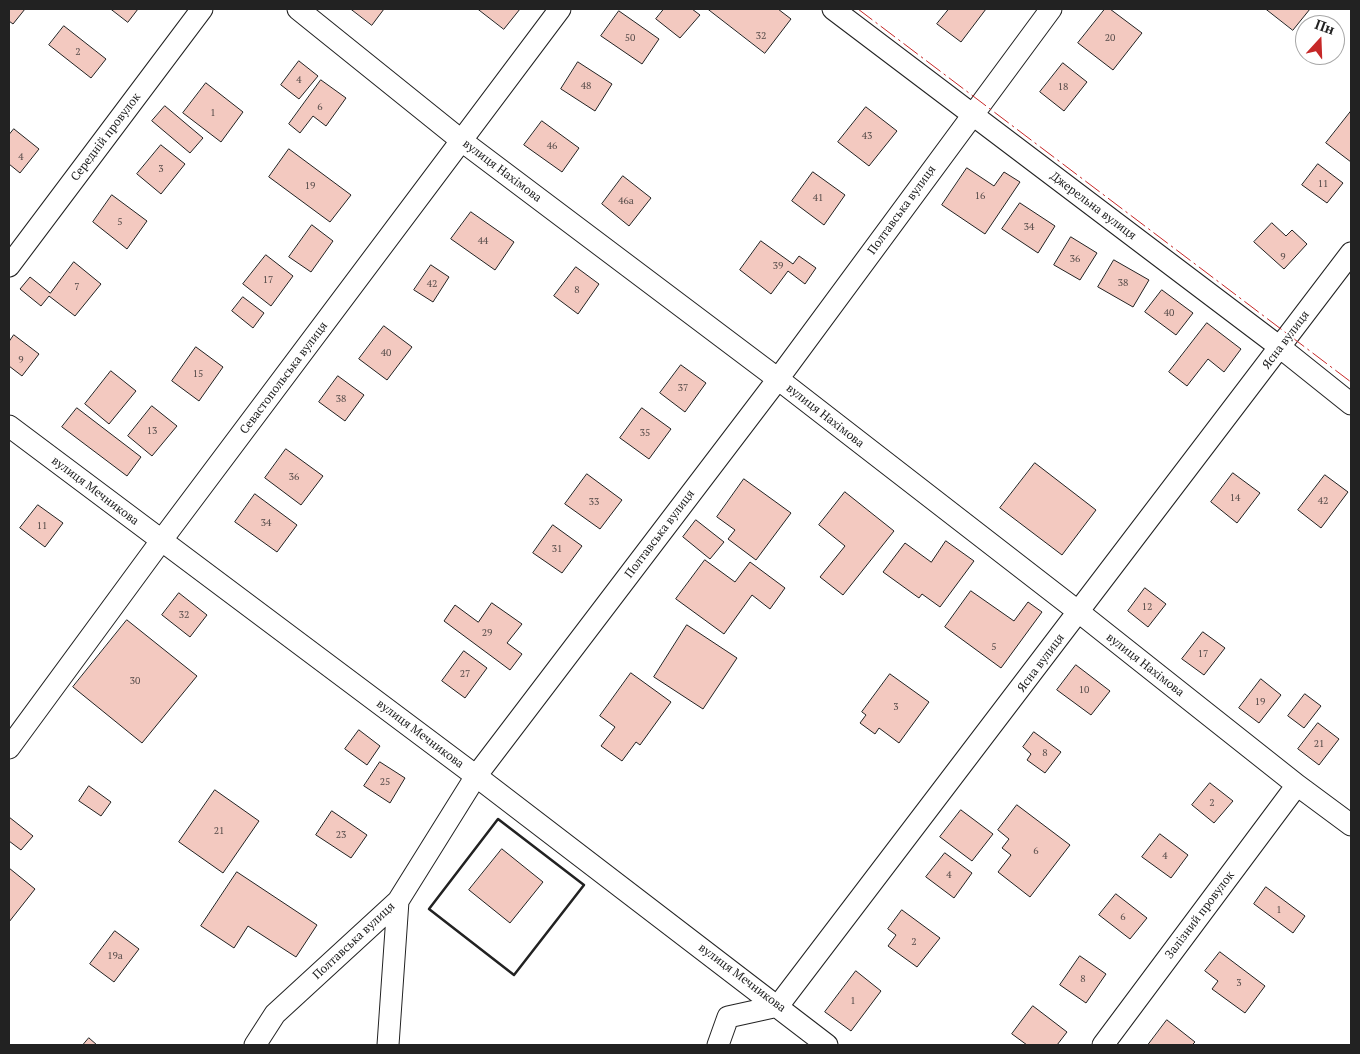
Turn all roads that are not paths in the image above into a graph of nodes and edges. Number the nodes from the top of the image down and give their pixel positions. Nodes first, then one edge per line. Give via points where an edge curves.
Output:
1 (202, 9) edge
2 (298, 9) edge
3 (560, 9) edge
4 (833, 9) edge
5 (1050, 9) edge
6 (973, 114) junction
7 (462, 141) junction
8 (1351, 253) edge
9 (9, 266) edge
10 (1281, 348) junction
11 (778, 379) junction
12 (1351, 404) edge
13 (9, 426) edge
14 (161, 541) junction
15 (1080, 613) junction
16 (9, 748) edge
17 (476, 776) junction
18 (1297, 785) junction
19 (1351, 825) edge
20 (398, 901) junction
21 (778, 1006) junction
22 (256, 1045) edge
23 (388, 1045) edge
24 (718, 1045) edge
25 (827, 1045) edge
26 (1103, 1045) edge

1 - 9 street, Середній провулок
2 - 7 street, вулиця Нахімова
3 - 7 street, Севастопольська вулиця
4 - 6 street, Джерельна вулиця
5 - 6 street, Полтавська вулиця
6 - 10 street, Джерельна вулиця
6 - 11 street, Полтавська вулиця
7 - 11 street, вулиця Нахімова
7 - 14 street, Севастопольська вулиця
8 - 10 street, Ясна вулиця
10 - 12 street, Джерельна вулиця
10 - 15 street, Ясна вулиця
11 - 15 street, вулиця Нахімова
11 - 17 street, Полтавська вулиця
13 - 14 street, вулиця Мечникова
14 - 16 street, Севастопольська вулиця
14 - 17 street, вулиця Мечникова
15 - 18 street, вулиця Нахімова
15 - 21 street, Ясна вулиця
17 - 20 street, Полтавська вулиця
17 - 21 street, вулиця Мечникова
18 - 19 street, вулиця Нахімова
18 - 26 street, Залізний провулок
20 - 22 street, Полтавська вулиця via 275,1014
20 - 23 street
21 - 24 street via 728,1017
21 - 25 street, вулиця Мечникова

